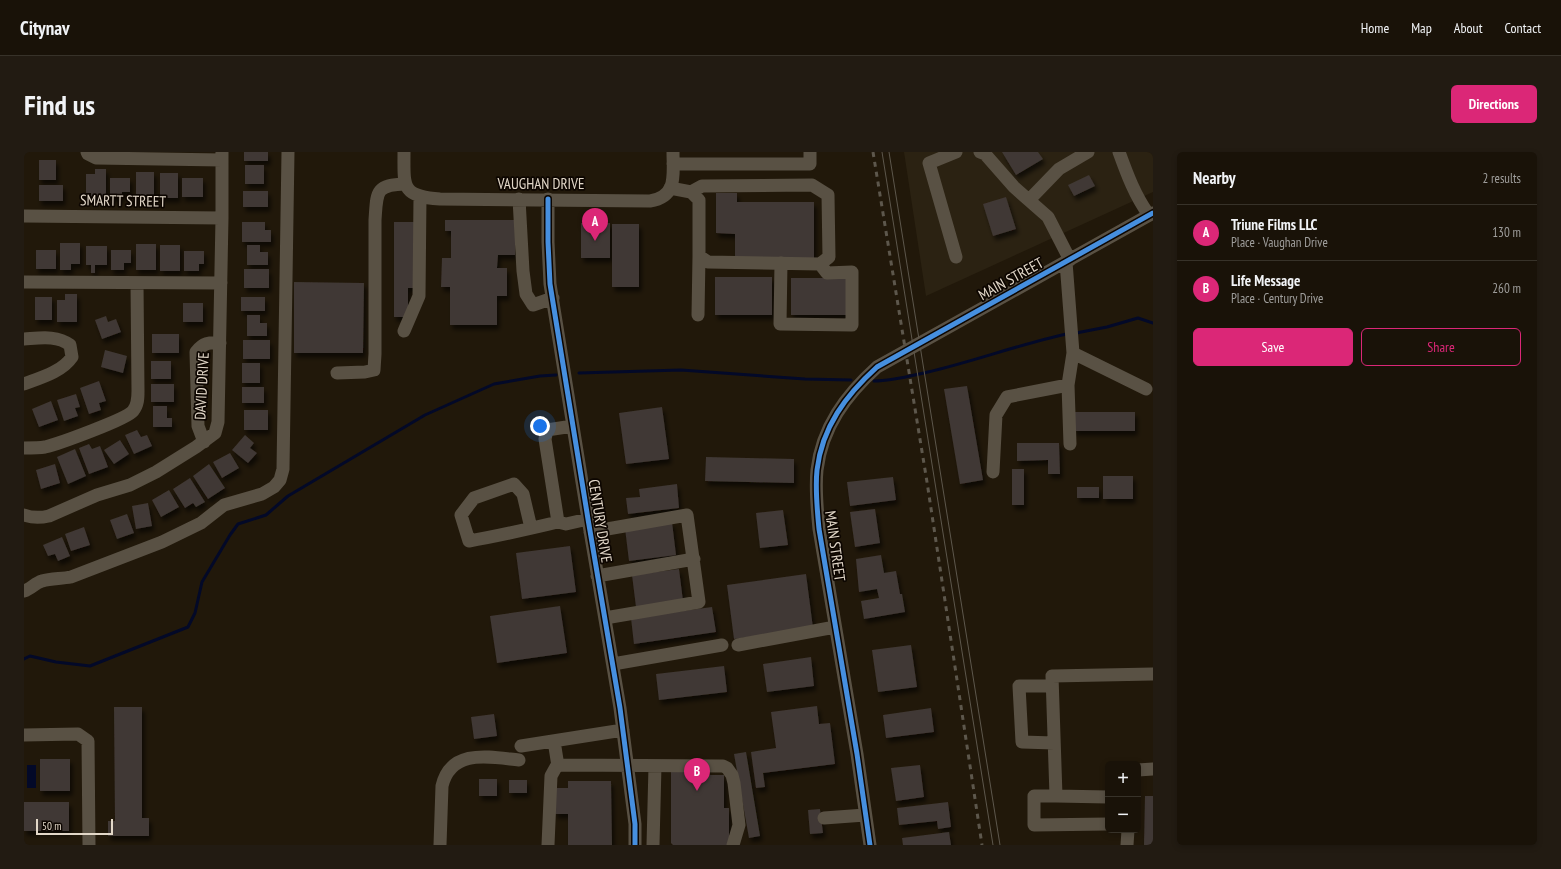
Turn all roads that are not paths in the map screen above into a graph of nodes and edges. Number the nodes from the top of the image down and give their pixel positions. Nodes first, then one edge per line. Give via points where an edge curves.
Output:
1 (86, 152) edge
2 (288, 152) edge
3 (404, 152) edge
4 (810, 152) edge
5 (956, 152) edge
6 (980, 152) edge
7 (1088, 152) edge
8 (1120, 152) edge
9 (222, 156) edge
10 (673, 158) edge
11 (405, 184) junction
12 (672, 185) junction
13 (691, 192) junction
14 (420, 197) junction
15 (519, 199) junction
16 (548, 199) junction
17 (1029, 200) junction
18 (1151, 214) edge
19 (24, 216) edge
20 (222, 218) junction
21 (699, 256) junction
22 (956, 257) dead end
23 (1068, 261) junction
24 (781, 263) junction
25 (820, 264) junction
26 (24, 282) edge
27 (137, 283) junction
28 (221, 283) junction
29 (553, 298) junction
30 (698, 316) dead end
31 (404, 331) dead end
32 (24, 339) edge
33 (220, 343) junction
34 (1073, 353) junction
35 (337, 373) dead end
36 (24, 384) edge
37 (1068, 385) junction
38 (1146, 390) dead end
39 (573, 426) junction
40 (204, 442) junction
41 (1070, 444) dead end
42 (24, 448) edge
43 (993, 472) dead end
44 (24, 515) edge
45 (558, 522) junction
46 (589, 526) junction
47 (531, 528) junction
48 (694, 559) junction
49 (597, 576) junction
50 (24, 591) edge
51 (605, 618) junction
52 (836, 627) junction
53 (722, 645) dead end
54 (738, 645) dead end
55 (613, 664) junction
56 (1153, 674) edge
57 (1052, 686) junction
58 (623, 730) junction
59 (24, 735) edge
60 (554, 741) junction
61 (1054, 743) junction
62 (521, 746) dead end
63 (520, 760) dead end
64 (558, 766) junction
65 (628, 766) junction
66 (655, 766) junction
67 (1153, 769) edge
68 (1141, 770) edge
69 (1056, 796) junction
70 (1105, 797) edge
71 (865, 815) junction
72 (824, 818) dead end
73 (1105, 824) edge
74 (1128, 833) edge
75 (89, 845) edge
76 (440, 845) edge
77 (548, 845) edge
78 (635, 845) edge
79 (653, 845) edge
80 (733, 845) edge
81 (870, 845) edge
82 (1127, 845) edge

1 - 9 street via 96,158
2 - 50 street via 284,469 280,480 262,494 224,505 201,523 162,542 71,577 39,582
3 - 11 street
4 - 10 street via 810,164
5 - 22 street via 930,163
6 - 17 street via 985,154 1014,188
7 - 17 street via 1059,169
8 - 18 street via 1127,175 1141,204
9 - 20 street, DAVID DRIVE
10 - 12 street
11 - 14 street via 408,190
11 - 35 street via 387,185 379,191 376,203 374,370
12 - 13 street
12 - 16 street, VAUGHAN DRIVE via 666,195 650,201
13 - 21 street via 699,200
13 - 25 street via 702,186 812,185 828,195 829,257
14 - 15 street, VAUGHAN DRIVE
14 - 31 street via 419,296
15 - 16 street, VAUGHAN DRIVE
15 - 29 street via 526,294 533,305
16 - 29 street, CENTURY DRIVE via 550,284
17 - 23 street via 1048,217
18 - 23 street, MAIN STREET
19 - 20 street, SMARTT STREET
20 - 28 street, DAVID DRIVE
21 - 24 street via 708,262
21 - 30 street
23 - 34 street
23 - 52 street, MAIN STREET via 877,367 851,393 837,412 824,438 817,471 819,528
24 - 25 street
24 - 25 street via 780,324 852,325 852,272 827,273
26 - 27 street
27 - 28 street
27 - 42 street via 138,391 133,412 122,419 57,444
28 - 33 street, DAVID DRIVE
29 - 39 street, CENTURY DRIVE
32 - 36 street via 64,340 70,345 72,357 68,364 56,371
33 - 40 street, DAVID DRIVE via 218,422 215,433
33 - 40 street via 209,342 201,345 196,352 198,426
34 - 37 street
34 - 38 street
37 - 41 street
37 - 43 street via 1007,397 996,415
39 - 45 street via 547,430 545,438
39 - 46 street, CENTURY DRIVE
40 - 44 street, DAVID DRIVE via 130,485 97,495 49,516
45 - 46 street
45 - 47 street
46 - 48 street via 686,514
46 - 49 street, CENTURY DRIVE
47 - 47 street via 469,541 461,515 474,498 514,484 522,494
48 - 49 street
48 - 51 street via 700,602
49 - 51 street, CENTURY DRIVE
51 - 55 street, CENTURY DRIVE
52 - 54 street
52 - 71 street, MAIN STREET
53 - 55 street
55 - 58 street, CENTURY DRIVE
56 - 57 street via 1052,676
57 - 61 street
57 - 61 street via 1019,686 1022,742
58 - 60 street
58 - 65 street, CENTURY DRIVE
59 - 75 street via 78,734 88,741
60 - 62 street
60 - 64 street
61 - 69 street
63 - 76 street via 476,757 453,764 442,786
64 - 65 street
64 - 77 street via 551,776
65 - 66 street
65 - 78 street, CENTURY DRIVE
66 - 79 street
66 - 80 street via 728,768 734,783 739,825
67 - 68 street
69 - 70 street
69 - 73 street via 1034,796 1034,825
71 - 72 street
71 - 81 street, MAIN STREET
74 - 82 street

